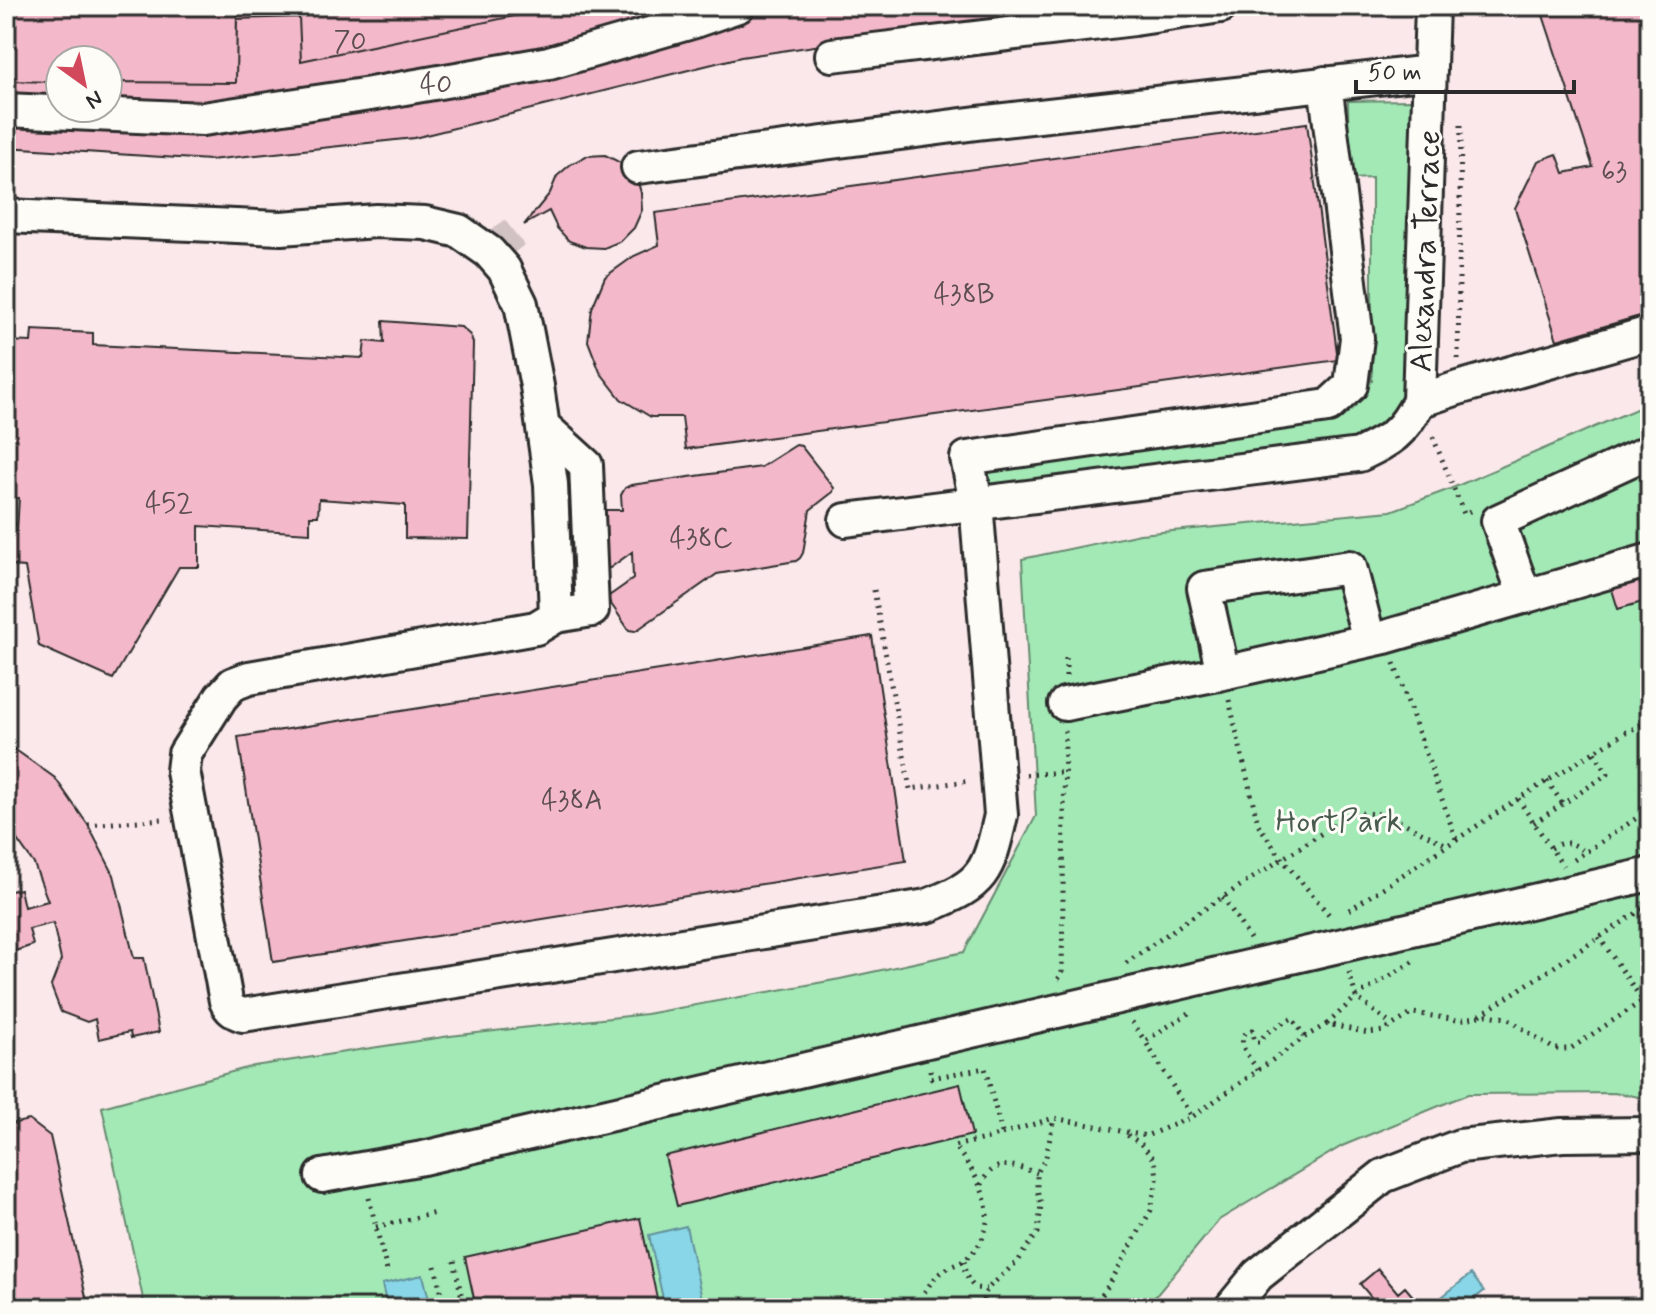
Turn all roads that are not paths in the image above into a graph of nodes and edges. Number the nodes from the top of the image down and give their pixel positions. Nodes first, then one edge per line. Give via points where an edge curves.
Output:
1 (738, 6) edge
2 (1221, 6) edge
3 (1432, 6) edge
4 (832, 55) dead end
5 (1430, 72) junction
6 (1325, 83) junction
7 (6, 110) edge
8 (638, 167) dead end
9 (6, 216) edge
10 (1650, 333) edge
11 (1419, 401) junction
12 (1650, 451) edge
13 (976, 502) junction
14 (846, 520) dead end
15 (1650, 560) edge
16 (1525, 597) junction
17 (1377, 639) junction
18 (1223, 673) junction
19 (1065, 704) road end
20 (1650, 874) edge
21 (1650, 1134) edge
22 (322, 1176) dead end
23 (1231, 1308) edge

1 - 7 street via 549,63 203,119
2 - 4 street
3 - 5 street, Alexandra Terrace
5 - 6 street
5 - 11 street, Alexandra Terrace
6 - 8 street
6 - 13 street via 1357,338 1351,385 1328,406 967,458
9 - 13 street via 281,228 425,223 459,231 489,252 521,304 551,484 556,616 536,628 249,678 233,684 221,697 185,754 183,771 226,1001 229,1009 243,1015 927,906 957,894 979,878 993,851 1001,815
10 - 11 street
11 - 13 street via 1407,423 1359,455
12 - 16 street via 1498,521
13 - 14 street
15 - 16 street
16 - 17 street
17 - 18 street
17 - 18 street via 1350,567 1204,588
18 - 19 street
20 - 22 street via 1338,933 1266,963 423,1158
21 - 23 street via 1562,1135 1460,1146 1383,1176 1258,1275

